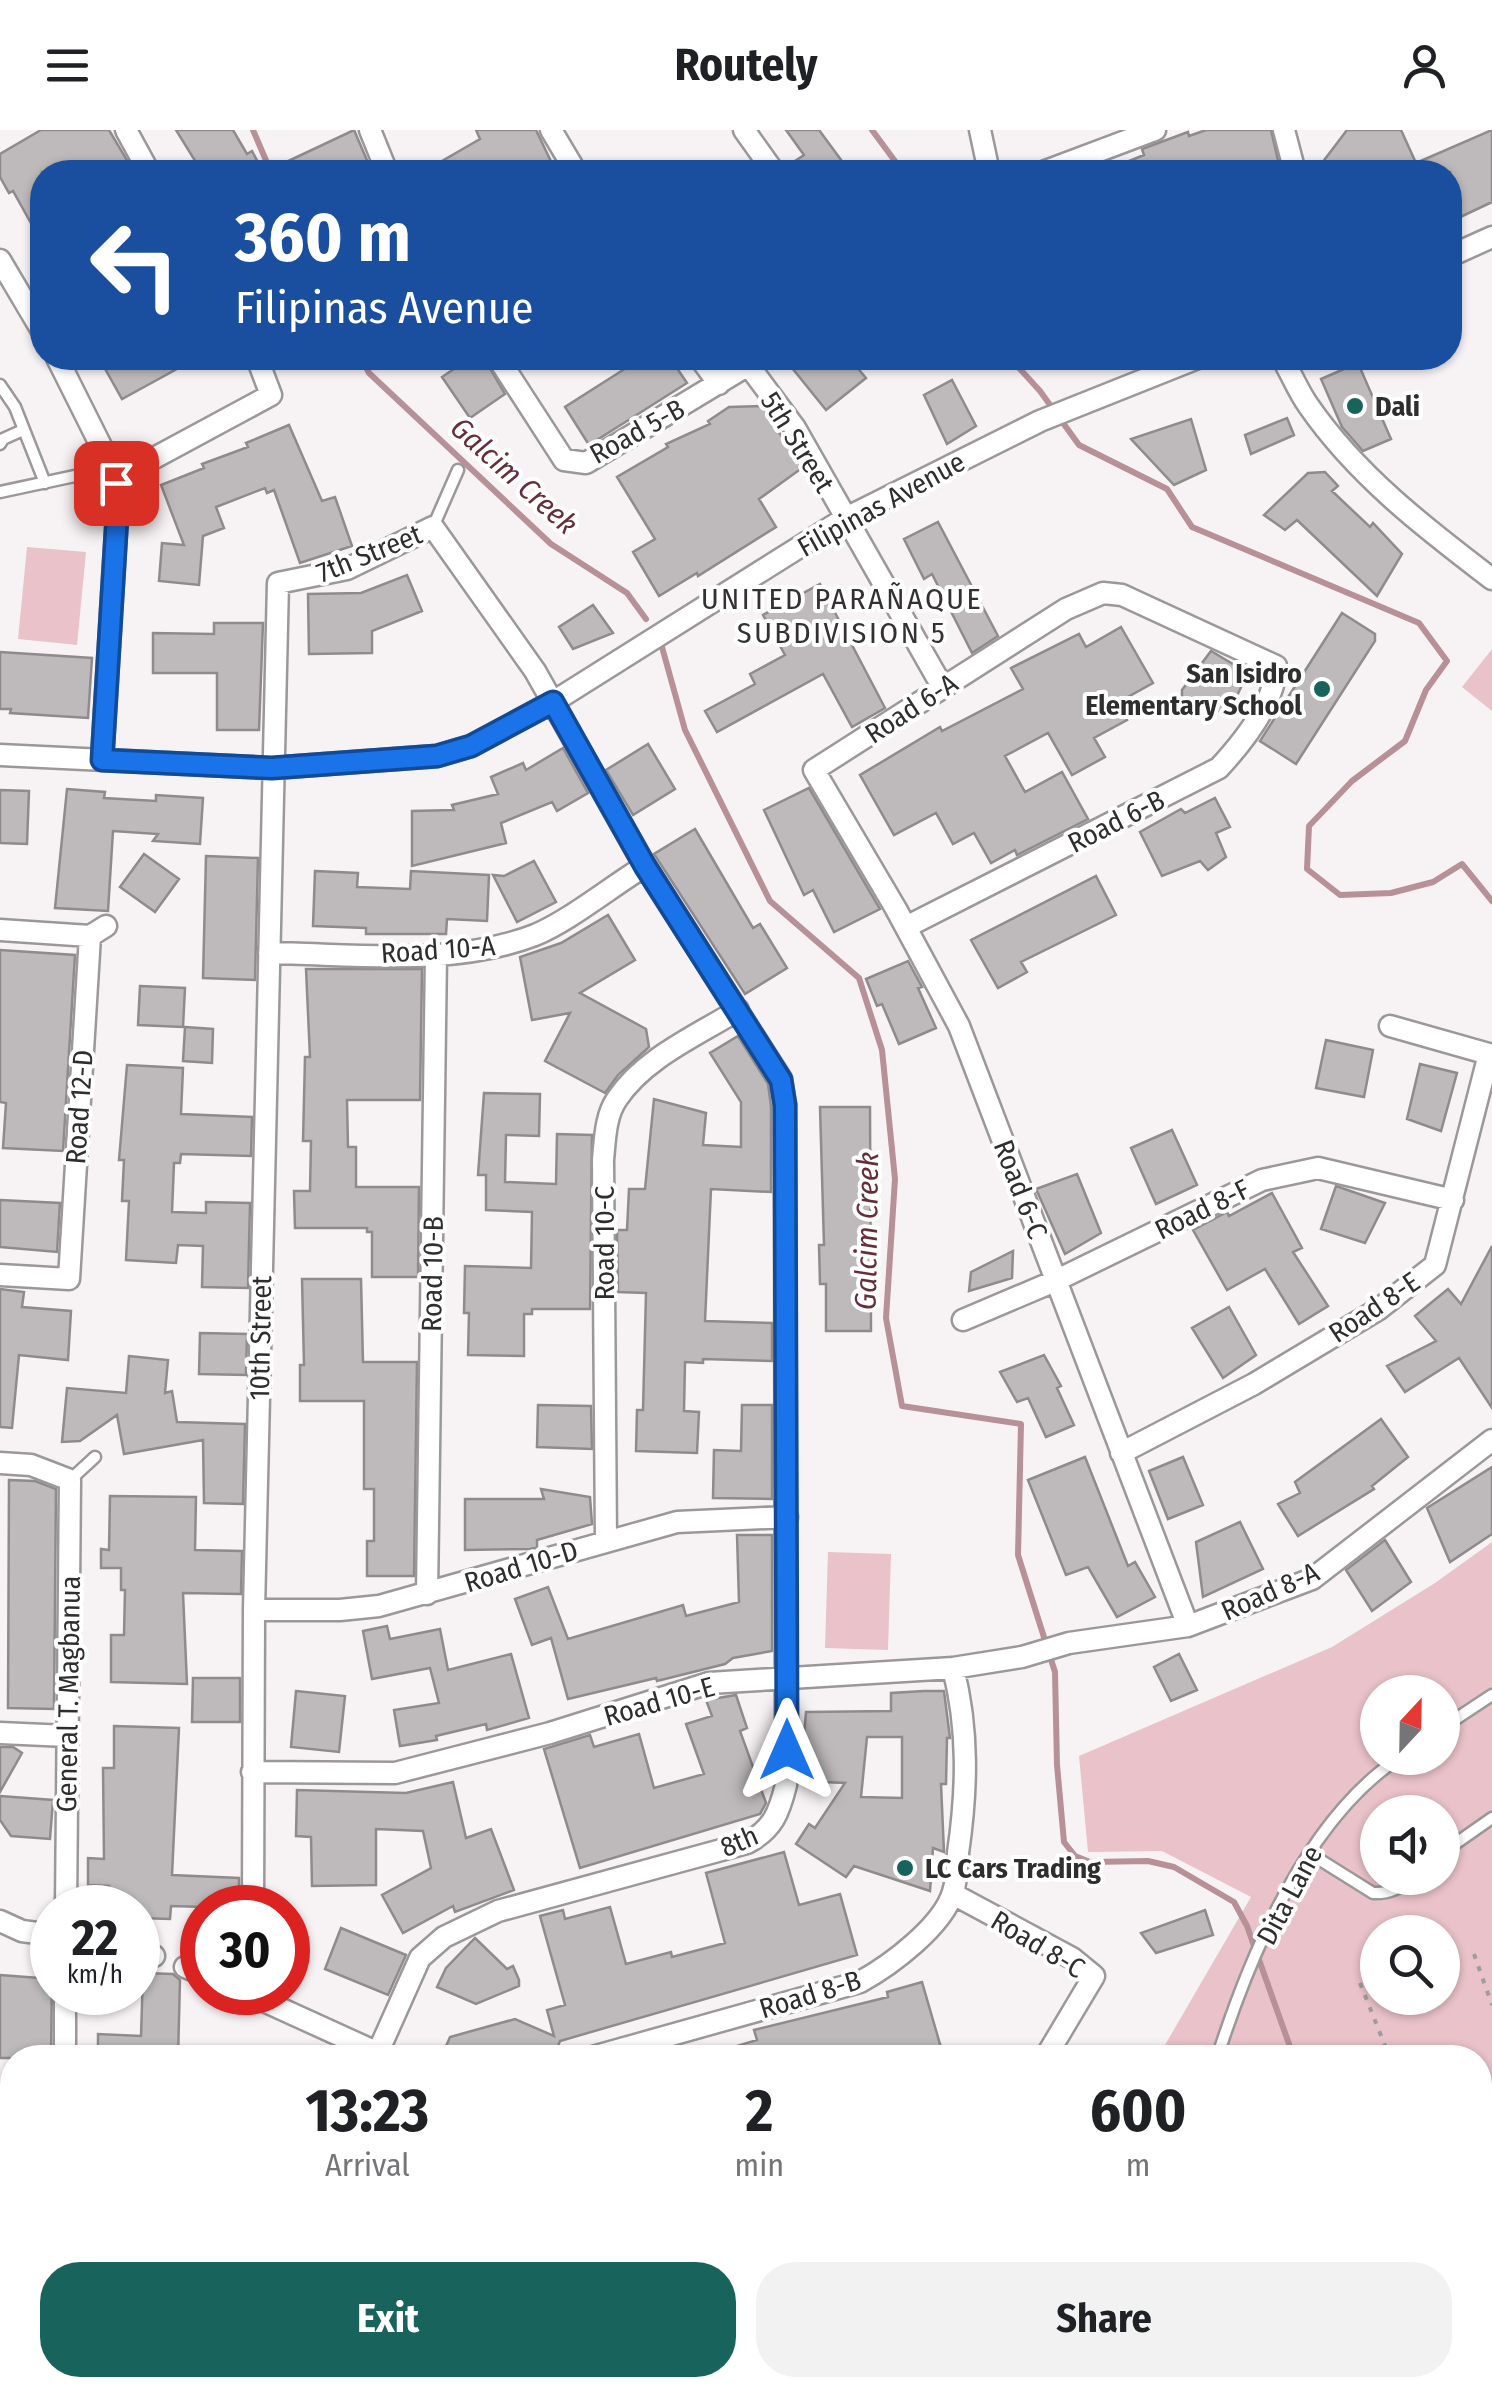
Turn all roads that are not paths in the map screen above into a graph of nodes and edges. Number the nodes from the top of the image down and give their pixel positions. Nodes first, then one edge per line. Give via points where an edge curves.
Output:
1 (126, 130) edge
2 (370, 130) edge
3 (551, 130) edge
4 (744, 130) edge
5 (980, 130) edge
6 (1284, 130) edge
7 (1147, 131) edge
8 (142, 160) edge
9 (382, 160) edge
10 (569, 160) edge
11 (765, 160) edge
12 (986, 160) edge
13 (1073, 160) edge
14 (1292, 160) edge
15 (1492, 237) edge
16 (1462, 251) edge
17 (0, 260) edge
18 (30, 311) edge
19 (63, 370) edge
20 (261, 370) edge
21 (506, 370) edge
22 (709, 370) edge
23 (742, 370) edge
24 (759, 370) edge
25 (1168, 370) edge
26 (1288, 370) edge
27 (720, 384) junction
28 (0, 385) edge
29 (23, 430) junction
30 (0, 444) edge
31 (112, 468) junction
32 (458, 470) dead end
33 (45, 482) junction
34 (0, 492) edge
35 (844, 519) junction
36 (432, 528) junction
37 (1492, 578) edge
38 (1276, 666) joint
39 (943, 688) junction
40 (553, 702) junction
41 (0, 755) edge
42 (102, 760) junction
43 (272, 768) junction
44 (814, 770) joint
45 (645, 866) junction
46 (906, 927) junction
47 (0, 930) edge
48 (269, 953) junction
49 (436, 955) junction
50 (738, 1010) junction
51 (1390, 1026) dead end
52 (1490, 1054) edge
53 (1454, 1200) junction
54 (0, 1275) edge
55 (1055, 1281) junction
56 (963, 1320) dead end
57 (1492, 1440) edge
58 (1121, 1454) junction
59 (96, 1457) dead end
60 (0, 1462) edge
61 (70, 1480) junction
62 (787, 1516) junction
63 (606, 1541) junction
64 (428, 1594) junction
65 (254, 1610) junction
66 (1188, 1626) junction
67 (1069, 1644) joint
68 (952, 1668) junction
69 (787, 1680) junction
70 (1492, 1695) edge
71 (1460, 1716) edge
72 (0, 1733) edge
73 (67, 1736) junction
74 (252, 1772) junction
75 (1379, 1775) edge
76 (1492, 1818) edge
77 (1460, 1840) edge
78 (1308, 1853) junction
79 (66, 1885) edge
80 (253, 1885) edge
81 (1360, 1885) edge
82 (953, 1894) junction
83 (0, 1921) edge
84 (30, 1932) edge
85 (65, 2015) edge
86 (295, 2015) edge
87 (64, 2045) edge
88 (361, 2045) edge
89 (386, 2045) edge
90 (635, 2045) edge
91 (1053, 2045) edge
92 (1222, 2045) edge

1 - 8 street
2 - 9 street
3 - 10 street
4 - 11 street
5 - 12 street
6 - 14 street
7 - 13 street
15 - 16 street
17 - 18 street
19 - 31 street
20 - 31 street via 271,395 145,463
21 - 27 street, Road 5-B via 564,460 586,463
22 - 27 street, 5th Street
23 - 27 street, Road 5-B
24 - 35 street, 5th Street
25 - 35 street, Filipinas Avenue via 1040,422
26 - 37 street via 1354,464
28 - 29 lane
29 - 30 lane
29 - 33 lane
31 - 33 lane
31 - 42 street via 117,516
32 - 36 lane
33 - 34 lane
35 - 39 street, 5th Street
35 - 40 street, Filipinas Avenue
36 - 40 street, 7th Street
36 - 43 street, 7th Street via 347,569 278,583
38 - 39 street, Road 6-A via 1110,592 1066,610
38 - 46 street, Road 6-B via 1249,735 1219,768
39 - 44 street, Road 6-A
40 - 43 street, Filipinas Avenue via 471,746 437,756
40 - 45 street, 8th
41 - 42 street, Filipinas Avenue
42 - 43 street, Filipinas Avenue
43 - 48 street, 10th Street
44 - 46 street, Road 6-C
45 - 49 street, Road 10-A via 539,933 488,950
45 - 50 street, 8th
46 - 55 street, Road 6-C via 959,1026
47 - 54 street, Road 12-D via 98,931 69,1280
48 - 49 street, Road 10-A
48 - 65 street, 10th Street
49 - 64 street, Road 10-B
50 - 62 street, 8th via 781,1080 785,1105
50 - 63 street, Road 10-C via 644,1069 615,1100 606,1129
51 - 52 street
52 - 53 street, Road 8-E
53 - 55 street, Road 8-F via 1318,1168 1262,1180
53 - 58 street, Road 8-E via 1435,1265 1379,1309
55 - 56 street, Road 8-F
55 - 58 street, Road 6-C
57 - 66 street, Road 8-A via 1312,1579
58 - 66 street, Road 6-C
59 - 61 lane
60 - 61 street
61 - 73 street, General T. Magbanua
62 - 63 street, Road 10-D via 677,1522
62 - 69 street, 8th
63 - 64 street, Road 10-D
64 - 65 street, Road 10-D via 340,1610
65 - 74 street, 10th Street
66 - 67 street, Road 8-A
67 - 68 street, Road 10-E
68 - 69 street, Road 10-E
68 - 82 street, Road 8-B via 966,1740
69 - 74 street, Road 10-E via 709,1684 394,1773
69 - 89 street, 8th via 786,1786 780,1812 765,1833 498,1911 444,1937 420,1958 405,1986
70 - 71 lane
72 - 73 street
73 - 79 street, General T. Magbanua
74 - 80 street, 10th Street
75 - 78 lane, Dita Lane
76 - 77 lane
78 - 81 lane
78 - 92 lane, Dita Lane via 1267,1932
82 - 90 street, Road 8-B via 922,1938 860,1982
82 - 91 street, Road 8-C via 1094,1976
83 - 84 street
85 - 87 street
86 - 88 street

